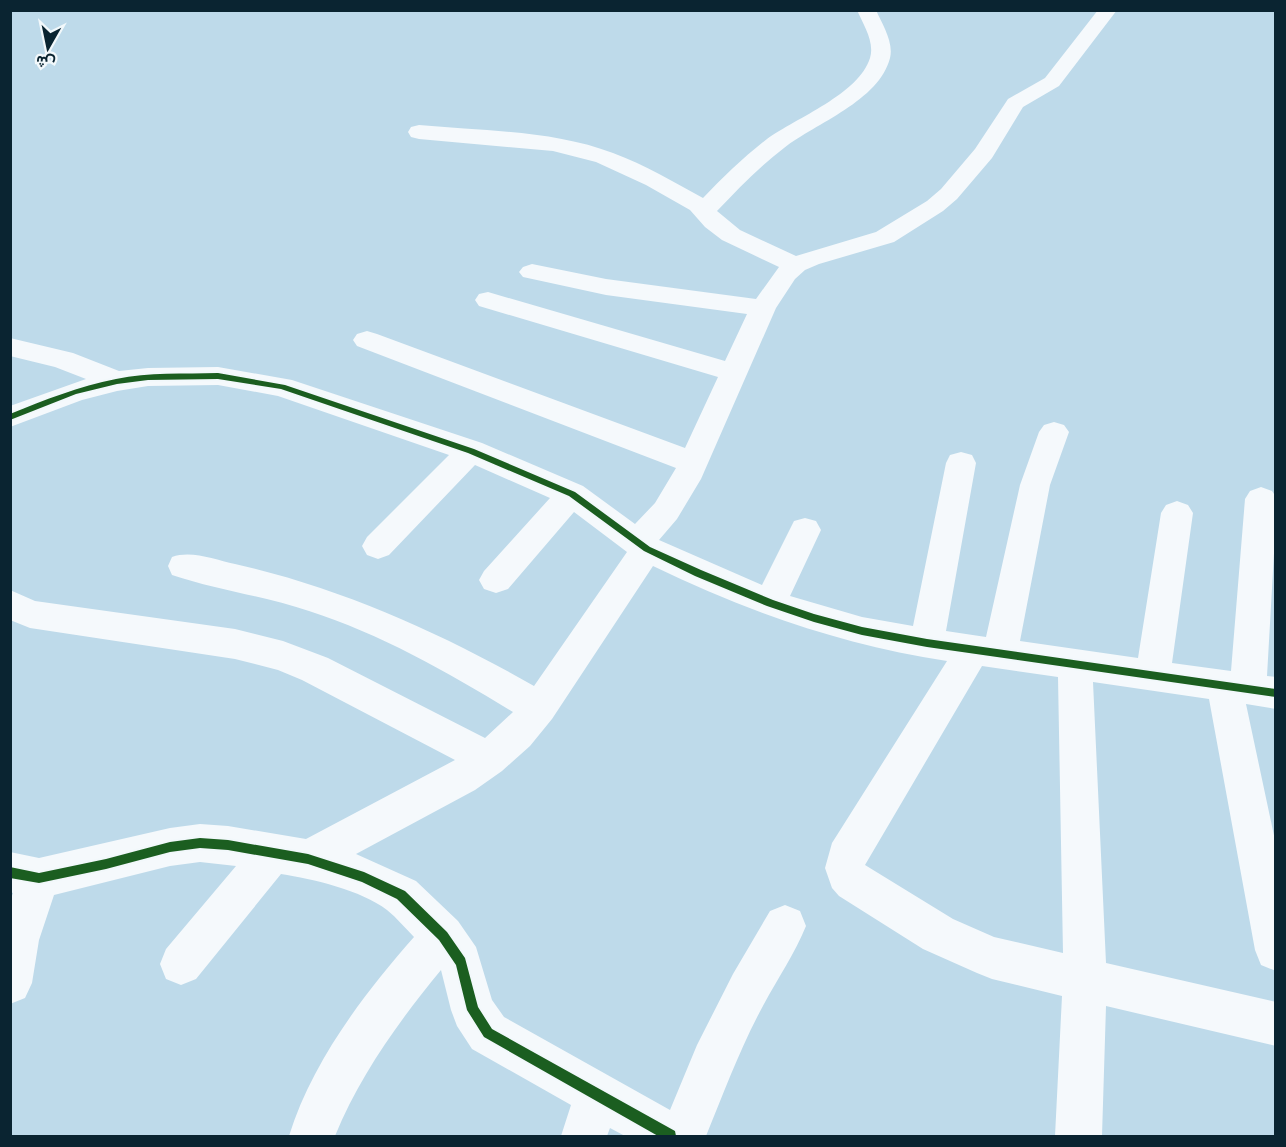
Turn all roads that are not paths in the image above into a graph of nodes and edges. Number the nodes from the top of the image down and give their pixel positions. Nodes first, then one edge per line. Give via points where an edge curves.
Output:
1 (866, 10) edge
2 (1108, 10) edge
3 (419, 132) dead end
4 (704, 210) junction
5 (796, 265) junction
6 (532, 272) dead end
7 (488, 300) dead end
8 (763, 308) junction
9 (367, 340) dead end
10 (10, 347) edge
11 (735, 373) junction
12 (117, 381) junction
13 (10, 417) edge
14 (1054, 432) dead end
15 (471, 451) junction
16 (693, 463) junction
17 (961, 463) dead end
18 (572, 494) junction
19 (1261, 499) dead end
20 (1177, 513) dead end
21 (805, 530) dead end
22 (643, 545) junction
23 (378, 546) dead end
24 (184, 566) dead end
25 (496, 580) dead end
26 (770, 603) junction
27 (10, 604) edge
28 (927, 644) junction
29 (987, 652) junction
30 (1075, 663) junction
31 (1153, 674) junction
32 (1249, 688) edge
33 (539, 708) junction
34 (489, 759) junction
35 (290, 856) junction
36 (25, 875) edge
37 (785, 926) dead end
38 (443, 936) junction
39 (1275, 950) edge
40 (182, 964) dead end
41 (1085, 980) junction
42 (10, 983) edge
43 (1275, 1024) edge
44 (590, 1116) edge
45 (312, 1137) edge
46 (670, 1137) edge
47 (683, 1137) edge
48 (1078, 1137) edge

1 - 4 street via 881,50 872,74 849,97 754,161
2 - 5 street via 1052,81 1015,103 984,153 935,206 885,237
3 - 4 street via 553,144 587,152 654,180
4 - 5 street via 731,235
5 - 8 street
6 - 8 street via 628,290
7 - 11 street
8 - 11 street
9 - 16 street
10 - 12 street via 63,360
11 - 16 street
12 - 13 street
12 - 15 street via 218,376 282,387
14 - 29 street
15 - 18 street
15 - 23 street
16 - 22 street
17 - 28 street
18 - 22 street
18 - 25 street
19 - 32 street
20 - 31 street
21 - 26 street
22 - 26 street
22 - 33 street
24 - 33 street via 257,582 399,632 470,666
26 - 28 street via 862,631
27 - 34 street via 30,614 235,644 283,657 315,669
28 - 29 street
29 - 30 street
29 - 41 street via 843,866 853,882 964,947
30 - 31 street
30 - 41 street
31 - 32 street
32 - 39 street
33 - 34 street
34 - 35 street via 461,778
35 - 36 street via 228,844 200,843 106,864
35 - 38 street via 364,877 401,895
35 - 40 street
36 - 42 street
37 - 47 street via 713,1061
38 - 44 street via 461,962 474,1010 488,1033
38 - 45 street via 408,975 351,1058
41 - 43 street
41 - 48 street
44 - 46 street

